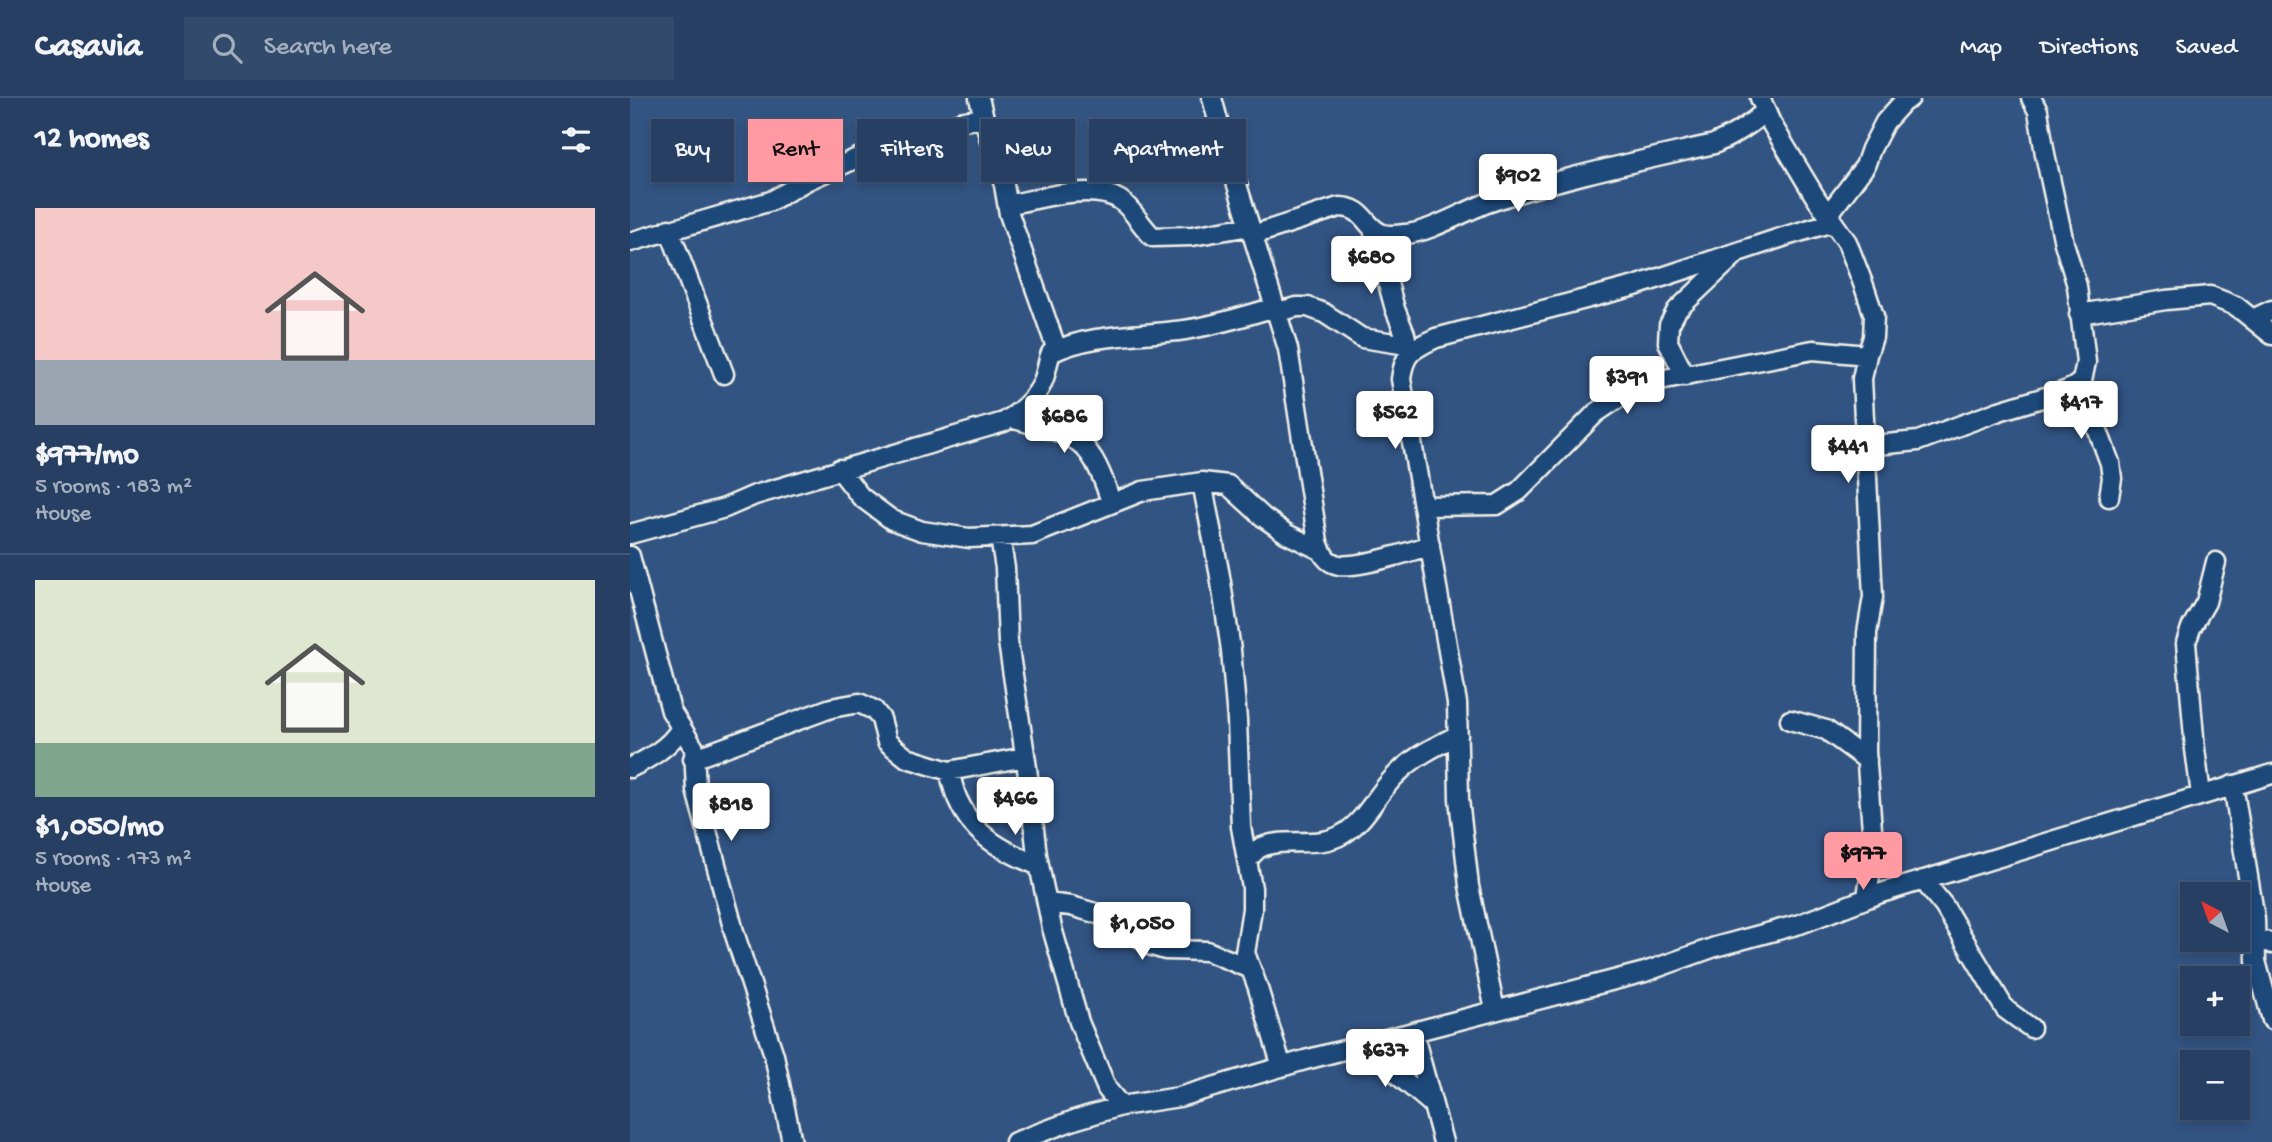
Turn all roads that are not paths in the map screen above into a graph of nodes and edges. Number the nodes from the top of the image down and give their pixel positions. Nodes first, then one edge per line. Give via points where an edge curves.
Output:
1 (979, 98) edge
2 (1212, 98) edge
3 (1910, 98) edge
4 (2031, 98) edge
5 (1763, 104) edge
6 (984, 118) junction
7 (1008, 205) junction
8 (1830, 219) junction
9 (669, 229) junction
10 (1373, 229) junction
11 (1252, 231) junction
12 (630, 242) edge
13 (1736, 253) junction
14 (1276, 310) junction
15 (2272, 310) edge
16 (2079, 314) junction
17 (2253, 319) junction
18 (2272, 335) edge
19 (1408, 349) junction
20 (1057, 350) junction
21 (1867, 355) junction
22 (724, 374) dead end
23 (1685, 376) junction
24 (2080, 383) junction
25 (1011, 418) junction
26 (1866, 446) junction
27 (839, 469) junction
28 (1102, 475) junction
29 (1202, 482) junction
30 (1138, 492) junction
31 (2109, 497) dead end
32 (1111, 502) junction
33 (1424, 506) junction
34 (630, 534) edge
35 (1000, 537) junction
36 (1430, 545) junction
37 (1322, 551) junction
38 (630, 556) edge
39 (2216, 562) dead end
40 (1790, 720) dead end
41 (680, 729) junction
42 (1458, 735) junction
43 (1025, 757) junction
44 (693, 759) junction
45 (1867, 760) junction
46 (630, 768) edge
47 (949, 771) junction
48 (2272, 774) edge
49 (2232, 785) junction
50 (2202, 794) junction
51 (1247, 861) junction
52 (1039, 866) junction
53 (1871, 868) junction
54 (1923, 880) junction
55 (1888, 890) junction
56 (1867, 898) junction
57 (1047, 903) junction
58 (2264, 941) edge
59 (1251, 969) junction
60 (1495, 1010) junction
61 (2272, 1020) edge
62 (2031, 1028) dead end
63 (1413, 1032) junction
64 (1368, 1044) junction
65 (1282, 1067) junction
66 (1431, 1103) junction
67 (1122, 1106) junction
68 (792, 1142) edge
69 (1016, 1142) edge
70 (1443, 1142) edge

1 - 6 street
2 - 11 street
3 - 8 street via 1885,122 1865,166
4 - 16 street via 2038,111 2077,286
5 - 8 street
5 - 10 street via 1754,122 1714,144 1490,202 1409,234 1383,234
6 - 7 street
6 - 9 street via 880,148 771,201
7 - 11 street via 1088,192 1120,200 1153,237
7 - 20 street
8 - 13 street
8 - 21 street via 1847,242 1874,316
9 - 12 street
9 - 22 street
10 - 11 street via 1359,212 1339,207
10 - 19 street
11 - 14 street
13 - 19 street
13 - 23 street via 1677,310 1669,325 1668,342
14 - 19 street via 1308,307 1362,338
14 - 20 street via 1187,330 1097,340
14 - 37 street via 1288,349
15 - 17 street
16 - 17 street via 2210,296
16 - 24 street via 2086,362
17 - 18 street
19 - 33 street via 1401,379
20 - 25 street via 1051,353 1035,397
21 - 23 street via 1813,350
21 - 26 street via 1862,379
23 - 33 street via 1629,391 1597,413 1519,491 1497,505
24 - 26 street via 1918,441
24 - 31 street via 2110,463
25 - 27 street
25 - 28 street via 1081,442
26 - 45 street via 1872,597 1867,634
27 - 34 street
27 - 35 street via 861,497 892,520 922,531
28 - 30 street
28 - 32 street
29 - 30 street
29 - 37 street via 1228,485 1287,534
29 - 51 street via 1231,650
30 - 32 street
32 - 35 street via 1032,535
33 - 36 street
35 - 43 street via 1008,642
36 - 37 street via 1338,565
36 - 42 street via 1457,703
38 - 41 street via 662,684
39 - 50 street via 2206,602 2186,643
40 - 45 street via 1826,730
41 - 44 street via 694,748
41 - 46 street via 660,750
42 - 51 street via 1420,754 1396,774 1343,834 1322,842 1273,844 1258,849
42 - 60 street via 1459,799 1469,886
43 - 47 street
43 - 52 street
44 - 47 street via 819,712 859,704 881,719 891,748
44 - 68 street via 696,790 735,935 774,1055
45 - 53 street
47 - 52 street via 972,825 1012,855
48 - 49 street
49 - 50 street
49 - 58 street via 2255,919
50 - 54 street
51 - 59 street via 1252,909 1245,953
52 - 57 street
53 - 55 street
53 - 56 street
54 - 55 street
54 - 62 street via 1944,906 2005,1009
55 - 56 street
56 - 60 street via 1645,972
57 - 59 street via 1112,918 1152,946 1207,951
57 - 67 street via 1079,1022 1107,1088
58 - 61 street via 2256,961
59 - 65 street
60 - 63 street
63 - 64 street
63 - 66 street
64 - 65 street
64 - 66 street
65 - 67 street via 1179,1097
66 - 70 street
67 - 69 street

